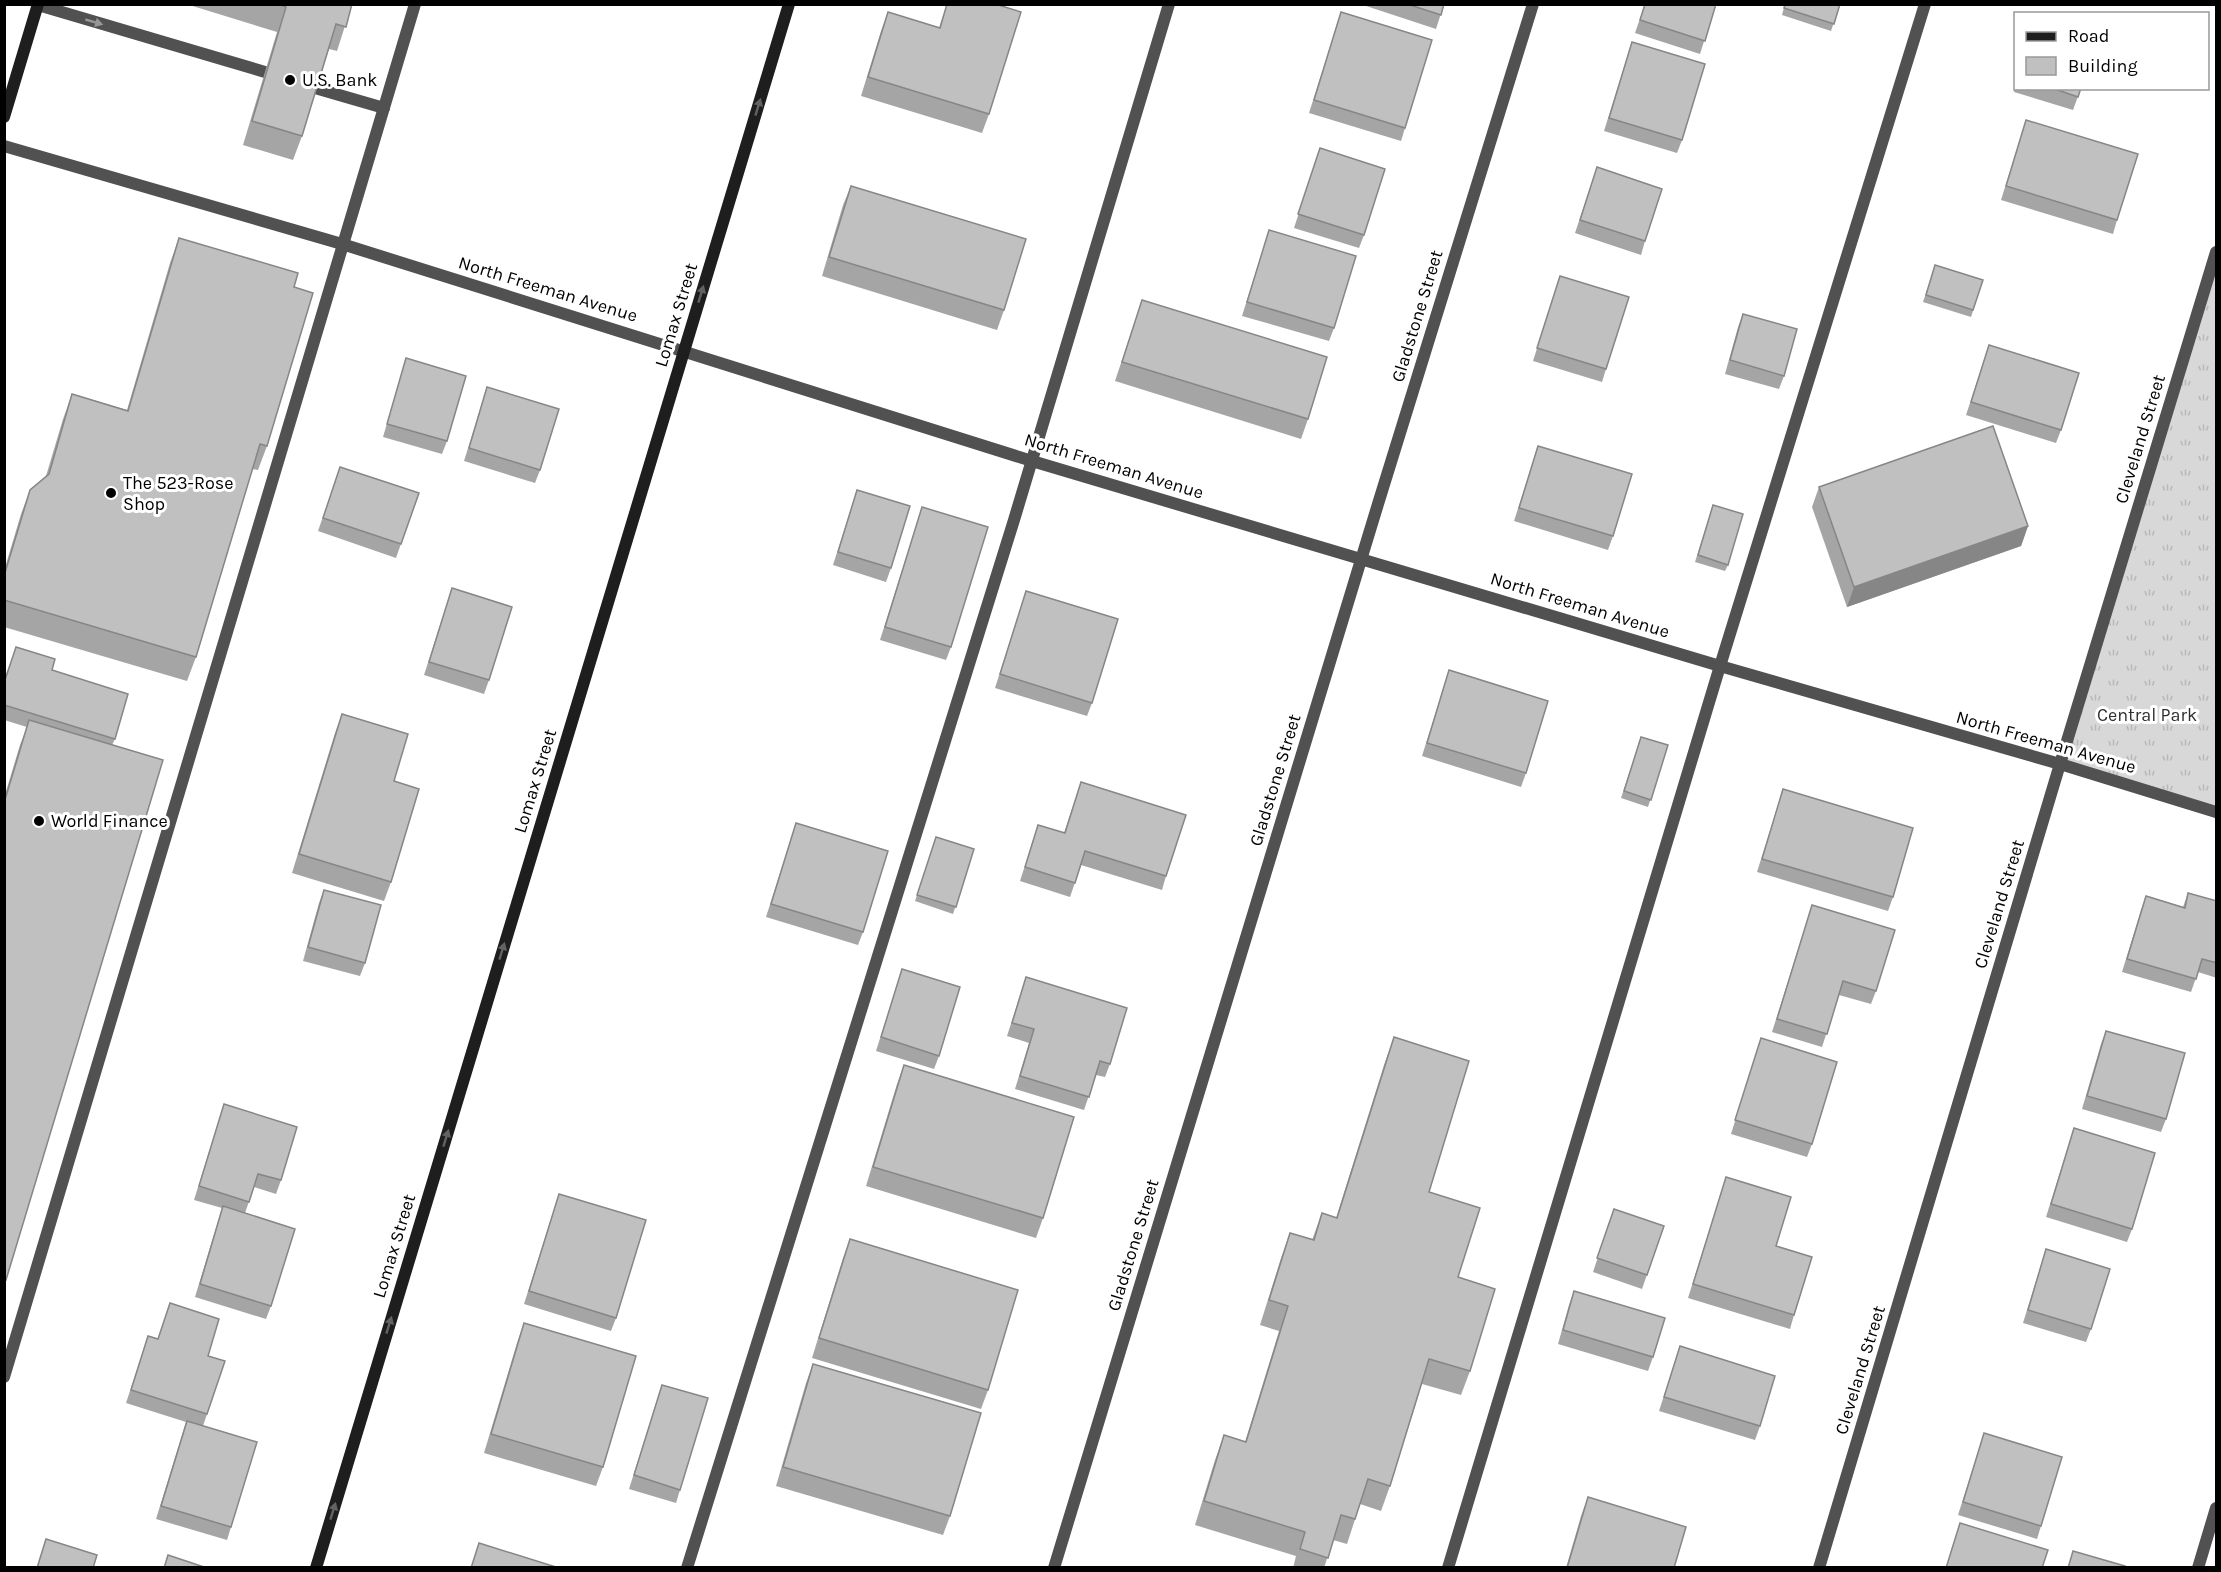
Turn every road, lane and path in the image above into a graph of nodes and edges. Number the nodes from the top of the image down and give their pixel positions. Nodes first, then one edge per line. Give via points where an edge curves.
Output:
1 (416, 4) edge
2 (789, 4) edge
3 (1169, 4) edge
4 (1533, 4) edge
5 (1925, 4) edge
6 (38, 5) edge
7 (265, 72) edge
8 (315, 88) edge
9 (384, 108) junction
10 (4, 117) edge
11 (4, 146) edge
12 (342, 244) junction
13 (2217, 252) edge
14 (684, 350) junction
15 (1032, 461) junction
16 (1361, 558) junction
17 (1720, 666) junction
18 (2060, 764) junction
19 (2217, 812) edge
20 (4, 1377) edge
21 (2217, 1508) edge
22 (316, 1568) edge
23 (687, 1568) edge
24 (1054, 1568) edge
25 (1448, 1568) edge
26 (1819, 1568) edge
27 (2198, 1568) edge

1 - 9 street
14 -> 2 main road, Lomax Street
3 - 15 street
4 - 16 street, Gladstone Street
5 - 17 street
6 -> 7 street
6 - 10 main road
8 - 9 street
9 - 12 street
11 - 12 street, North Freeman Avenue
12 - 14 street, North Freeman Avenue
12 - 20 street
13 - 18 street, Cleveland Street
14 - 15 street, North Freeman Avenue
22 -> 14 main road, Lomax Street
15 - 16 street, North Freeman Avenue
15 - 23 street
16 - 17 street, North Freeman Avenue
16 - 24 street, Gladstone Street
17 - 18 street, North Freeman Avenue
17 - 25 street
18 - 19 street, North Freeman Avenue
18 - 26 street, Cleveland Street
21 - 27 street

